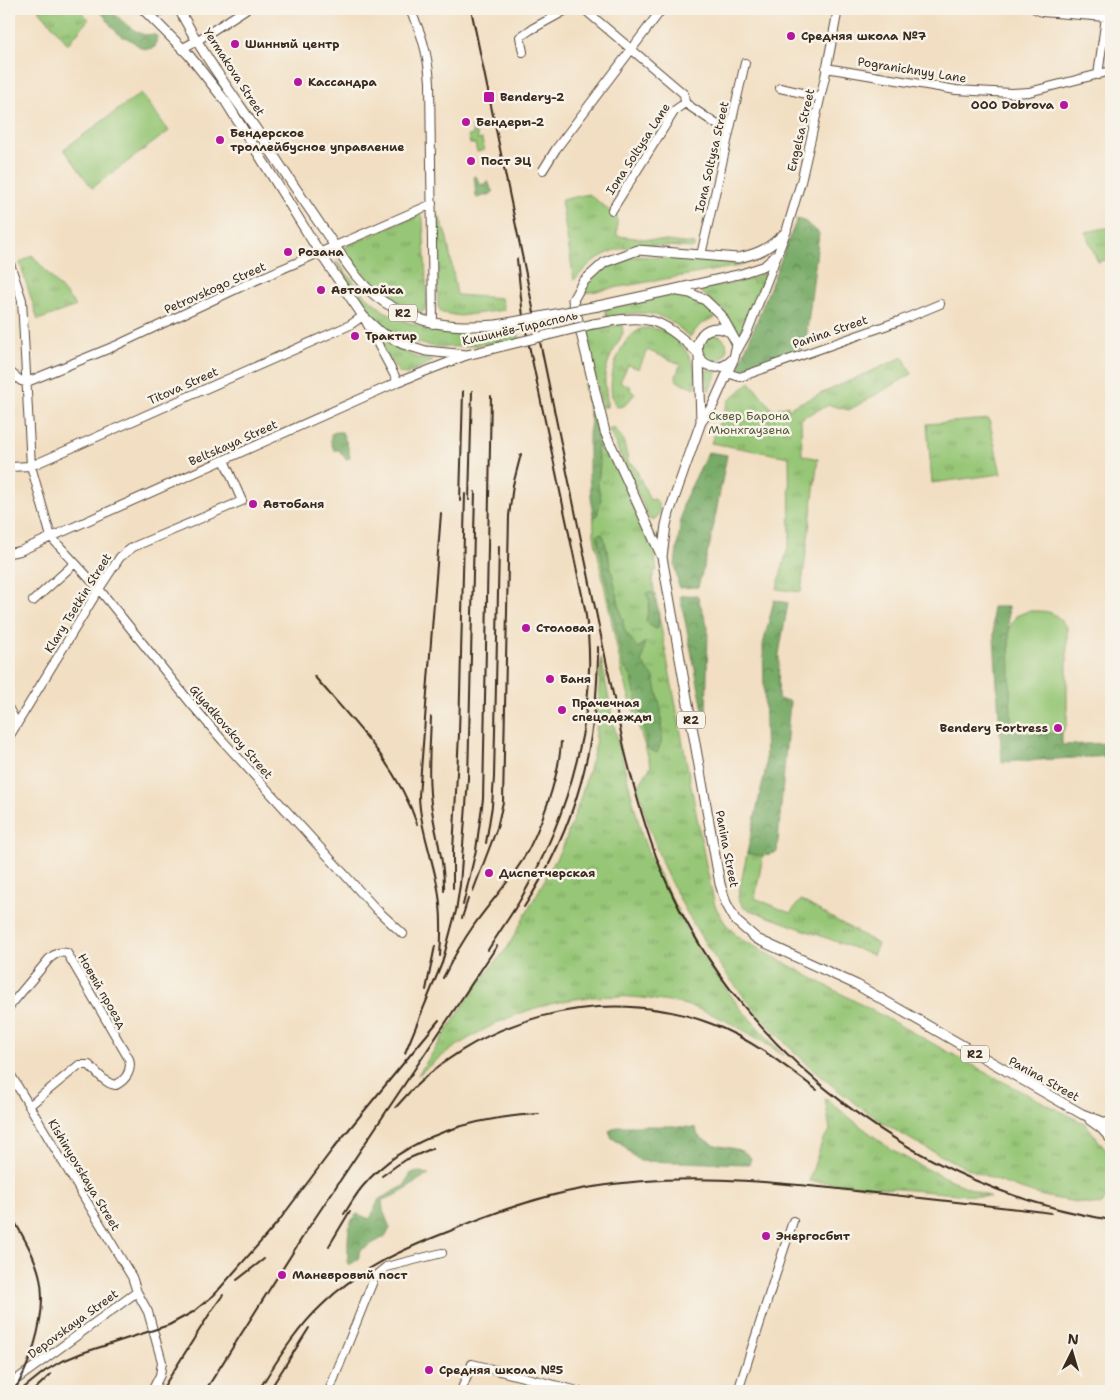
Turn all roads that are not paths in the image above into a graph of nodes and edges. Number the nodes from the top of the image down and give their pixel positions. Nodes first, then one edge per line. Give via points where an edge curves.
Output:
1 (144, 9) edge
2 (163, 9) edge
3 (179, 9) edge
4 (246, 9) edge
5 (409, 9) edge
6 (568, 9) edge
7 (582, 9) edge
8 (662, 9) edge
9 (838, 9) edge
10 (1035, 9) edge
11 (198, 40) junction
12 (182, 48) junction
13 (632, 48) junction
14 (522, 52) dead end
15 (745, 63) dead end
16 (826, 68) junction
17 (1111, 71) edge
18 (1098, 75) junction
19 (780, 88) dead end
20 (820, 97) junction
21 (685, 103) junction
22 (728, 132) junction
23 (543, 170) dead end
24 (432, 204) junction
25 (612, 210) dead end
26 (786, 232) junction
27 (335, 247) junction
28 (320, 253) junction
29 (777, 254) junction
30 (701, 256) junction
31 (9, 262) edge
32 (672, 290) junction
33 (940, 304) dead end
34 (363, 316) junction
35 (433, 324) junction
36 (730, 332) junction
37 (735, 354) junction
38 (467, 355) junction
39 (698, 355) junction
40 (9, 371) edge
41 (727, 373) junction
42 (27, 382) junction
43 (398, 382) junction
44 (701, 422) junction
45 (224, 460) junction
46 (31, 466) junction
47 (9, 467) edge
48 (51, 537) junction
49 (9, 553) edge
50 (662, 557) junction
51 (75, 563) junction
52 (99, 589) junction
53 (32, 601) dead end
54 (9, 709) edge
55 (17, 724) junction
56 (9, 737) edge
57 (404, 934) dead end
58 (9, 1008) edge
59 (9, 1072) edge
60 (29, 1106) junction
61 (1082, 1114) junction
62 (1111, 1125) edge
63 (1111, 1139) edge
64 (793, 1221) dead end
65 (442, 1254) dead end
66 (136, 1292) junction
67 (9, 1385) edge
68 (152, 1391) edge
69 (329, 1391) edge
70 (461, 1391) edge
71 (578, 1391) edge
72 (738, 1391) edge

1 - 2 main road via 152,12
1 - 12 main road, Yermakova Street / R2
3 - 11 main road, Yermakova Street / R2
4 - 11 street
5 - 24 street via 425,47 430,73
6 - 14 street via 520,37
7 - 13 street
8 - 13 street
9 - 16 street, Engelsa Street
10 - 18 street via 1106,17
11 - 12 street
11 - 27 main road, Yermakova Street / R2
12 - 28 main road, Yermakova Street / R2 via 226,102
13 - 21 street via 684,94
13 - 23 street
15 - 22 street, Iona Soltysa Street
16 - 18 street, Pogranichnyy Lane via 956,90 1012,93 1029,92
16 - 20 street, Engelsa Street
17 - 18 street, Pogranichnyy Lane
19 - 20 street
20 - 26 street, Engelsa Street
21 - 22 street
21 - 25 street, Iona Soltysa Lane via 675,110
22 - 30 street, Iona Soltysa Street
24 - 27 street, Petrovskogo Street
24 - 35 street
26 - 29 street, Engelsa Street
26 - 30 main road via 770,247 753,255 738,258
27 - 28 street, Petrovskogo Street
27 - 35 main road, R2 via 364,286 383,302 407,316
28 - 34 main road, Кишинёв-Тирасполь / R2
28 - 42 street, Petrovskogo Street via 115,346
29 - 32 street via 764,266
29 - 37 street, Engelsa Street via 747,333
30 - 50 main road via 638,250 605,262 583,282 573,300 605,432
31 - 42 street via 22,300
32 - 35 main road, R2, bridge via 496,325 453,327
32 - 36 main road, R2 via 705,300 721,314
33 - 41 street, Panina Street via 740,377
34 - 38 main road, Кишинёв-Тирасполь / R2 via 380,332 403,344 426,351
34 - 43 street
34 - 46 street, Titova Street via 350,325
36 - 37 main road, R2 via 737,344
36 - 39 main road via 722,328 706,330 697,344
37 - 39 main road via 724,366 716,367
37 - 41 main road, R2
38 - 39 main road, Кишинёв-Тирасполь / R2, bridge via 593,324 641,318 656,322 676,334
38 - 43 street, Beltskaya Street
39 - 44 main road, R2
40 - 42 street
41 - 44 main road, R2 via 712,407
42 - 46 street
43 - 45 street, Beltskaya Street
44 - 50 main road, Panina Street / R2 via 669,512
45 - 48 street, Beltskaya Street
45 - 52 street, Klary Tsetkin Street via 242,500 133,547 120,557
46 - 47 street, Titova Street
46 - 48 street
48 - 49 street, Beltskaya Street
48 - 51 street, Glyadkovskoy Street
50 - 61 main road, Panina Street / R2 via 720,884 736,921 757,939 857,985
51 - 52 street, Glyadkovskoy Street
51 - 53 street
52 - 55 street, Klary Tsetkin Street
52 - 57 street, Glyadkovskoy Street via 223,741 376,909
54 - 55 street
55 - 56 street, Klary Tsetkin Street
58 - 60 street, Новый проезд via 49,959 55,954 67,953 130,1064 128,1075 116,1085 106,1081 89,1065 79,1065
59 - 60 street, Kishinyovskaya Street
60 - 66 street, Kishinyovskaya Street via 132,1277
61 - 62 main road, R2
61 - 63 main road, R2
64 - 72 street
65 - 69 street via 386,1267 375,1276
66 - 67 street, Depovskaya Street
66 - 68 street, Depovskaya Street via 148,1312 162,1362
70 - 71 street via 472,1364

